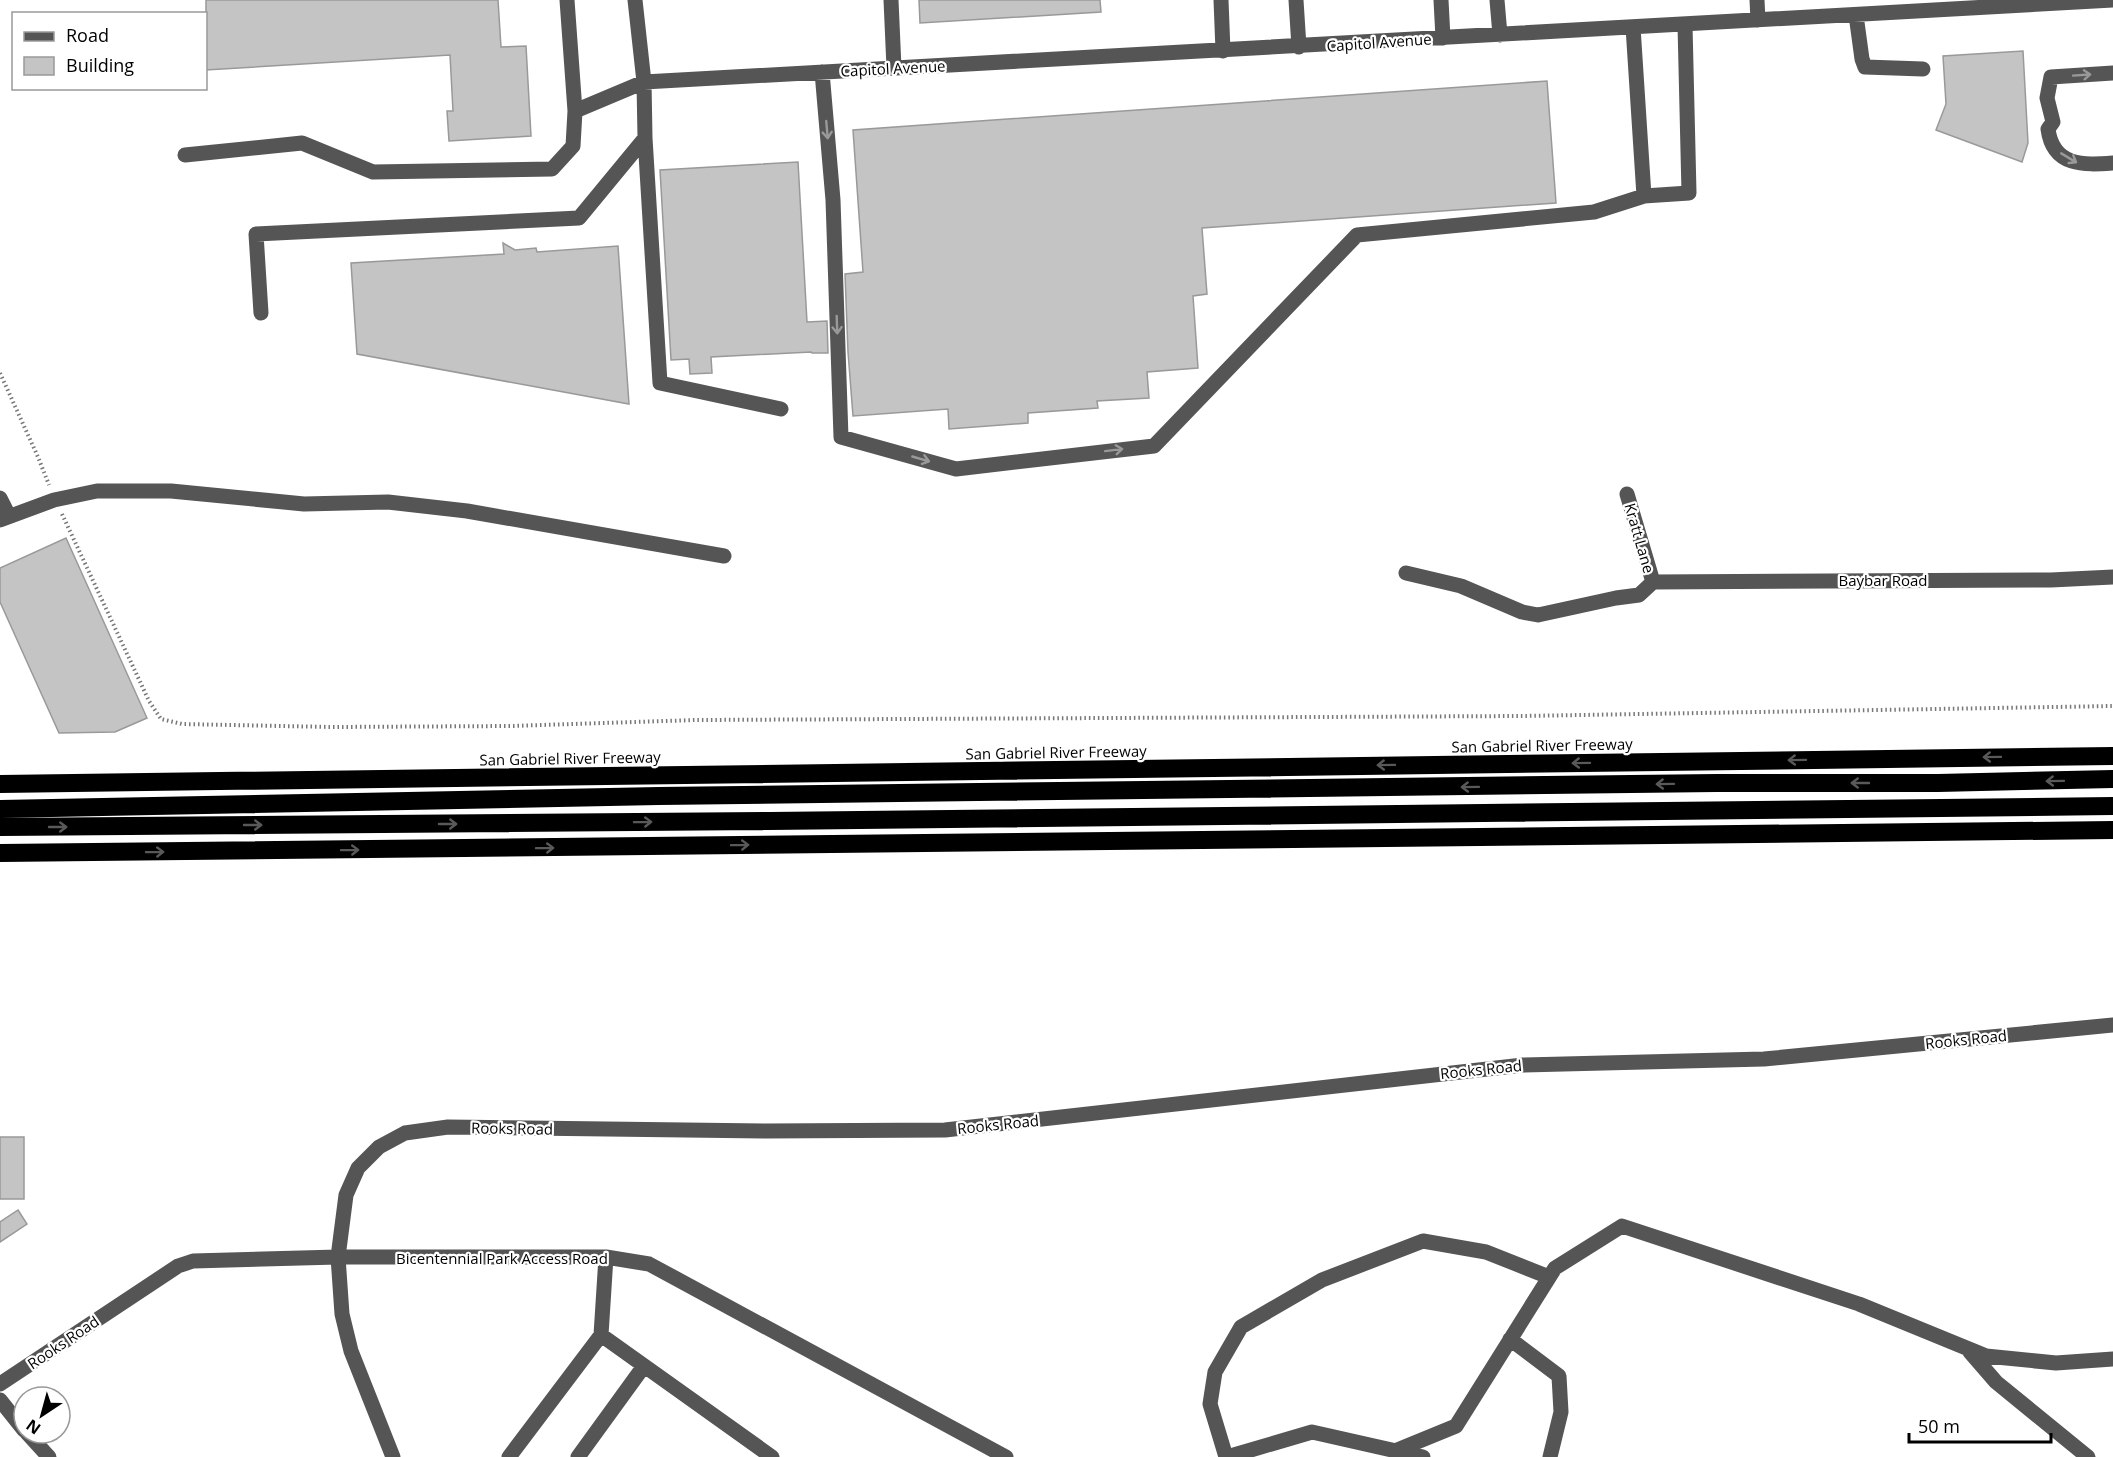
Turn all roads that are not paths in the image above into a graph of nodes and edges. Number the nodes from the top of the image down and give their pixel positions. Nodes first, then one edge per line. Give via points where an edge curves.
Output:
1 (567, 0) edge
2 (635, 0) edge
3 (891, 0) edge
4 (1221, 0) edge
5 (1296, 0) edge
6 (1440, 0) edge
7 (1497, 0) edge
8 (1757, 0) edge
9 (2113, 0) edge
10 (1876, 7) edge
11 (1856, 15) junction
12 (1758, 20) junction
13 (1685, 25) junction
14 (1633, 27) junction
15 (1500, 35) junction
16 (1443, 38) junction
17 (1299, 47) junction
18 (1223, 51) junction
19 (894, 68) junction
20 (1923, 69) dead end
21 (822, 72) junction
22 (2113, 73) edge
23 (644, 82) junction
24 (574, 111) junction
25 (645, 138) junction
26 (185, 155) dead end
27 (2113, 163) edge
28 (1644, 196) junction
29 (261, 313) dead end
30 (781, 409) dead end
31 (1627, 494) dead end
32 (0, 498) edge
33 (5, 518) edge
34 (724, 556) dead end
35 (1407, 573) dead end
36 (2113, 577) edge
37 (1653, 582) junction
38 (2113, 756) edge
39 (2113, 779) edge
40 (0, 784) edge
41 (2113, 806) edge
42 (0, 809) edge
43 (0, 827) edge
44 (2113, 830) edge
45 (0, 853) edge
46 (97, 853) junction
47 (0, 860) edge
48 (2113, 1024) edge
49 (338, 1257) junction
50 (606, 1257) junction
51 (1549, 1277) junction
52 (601, 1335) junction
53 (1510, 1339) junction
54 (1967, 1349) junction
55 (2113, 1359) edge
56 (644, 1366) junction
57 (0, 1384) edge
58 (0, 1400) edge
59 (12, 1415) edge
60 (38, 1445) edge
61 (1395, 1451) junction
62 (49, 1457) edge
63 (393, 1457) edge
64 (509, 1457) edge
65 (578, 1457) edge
66 (772, 1457) edge
67 (1006, 1457) edge
68 (1226, 1457) edge
69 (1423, 1457) edge
70 (1550, 1457) edge
71 (2088, 1457) edge

1 - 24 street
2 - 23 street
3 - 19 street
4 - 18 street
5 - 17 street
6 - 16 street
7 - 15 street
8 - 12 street
9 - 10 street, Capitol Avenue
10 - 11 street, Capitol Avenue
11 - 12 street, Capitol Avenue
11 - 20 street via 1865,67
12 - 13 street, Capitol Avenue
13 - 14 street, Capitol Avenue
13 - 28 street via 1689,193
14 - 15 street, Capitol Avenue
14 - 28 street
15 - 16 street, Capitol Avenue
16 - 17 street, Capitol Avenue
17 - 18 street, Capitol Avenue
18 - 19 street, Capitol Avenue
19 - 21 street, Capitol Avenue
21 - 23 street, Capitol Avenue
21 -> 28 street via 832,200 841,437 956,469 1154,446 1357,235 1594,212
22 - 27 street via 2051,77 2047,98 2053,122 2048,129 2050,138 2063,156 2082,165
23 - 24 street, Capitol Avenue
23 - 25 street
24 - 26 street via 573,146 552,169 373,172 302,143
25 - 29 street via 579,218 256,234
25 - 30 street via 660,383
31 - 37 street, Kratt Lane
32 - 33 street
33 - 34 street via 54,500 98,491 171,491 304,504 388,502 467,511
35 - 37 street via 1461,586 1538,615 1639,595
36 - 37 street, Baybar Road
38 -> 40 highway, San Gabriel River Freeway
39 -> 42 highway via 612,797
43 -> 41 highway
46 -> 44 highway
45 - 46 highway
46 - 47 highway
48 - 49 street, Rooks Road via 1764,1059 1523,1065 945,1130 448,1127 405,1133 379,1147 358,1168 346,1195
49 - 50 street, Bicentennial Park Access Road
49 - 57 street, Rooks Road via 194,1261 178,1266
49 - 63 street via 342,1314 351,1351
50 - 52 street
50 - 67 street, Bicentennial Park Access Road via 649,1264
51 - 53 street
51 - 54 street via 1555,1268 1622,1226 1859,1304
51 - 68 street via 1486,1252 1423,1240 1322,1280 1241,1327 1215,1372 1210,1404
52 - 56 street
52 - 64 street
53 - 61 street via 1456,1426
53 - 70 street via 1559,1376 1561,1412
54 - 55 street via 1986,1356 2056,1363
54 - 71 street via 1996,1382
56 - 65 street
56 - 66 street
58 - 59 street
60 - 62 street
61 - 68 street via 1312,1432
61 - 69 street

